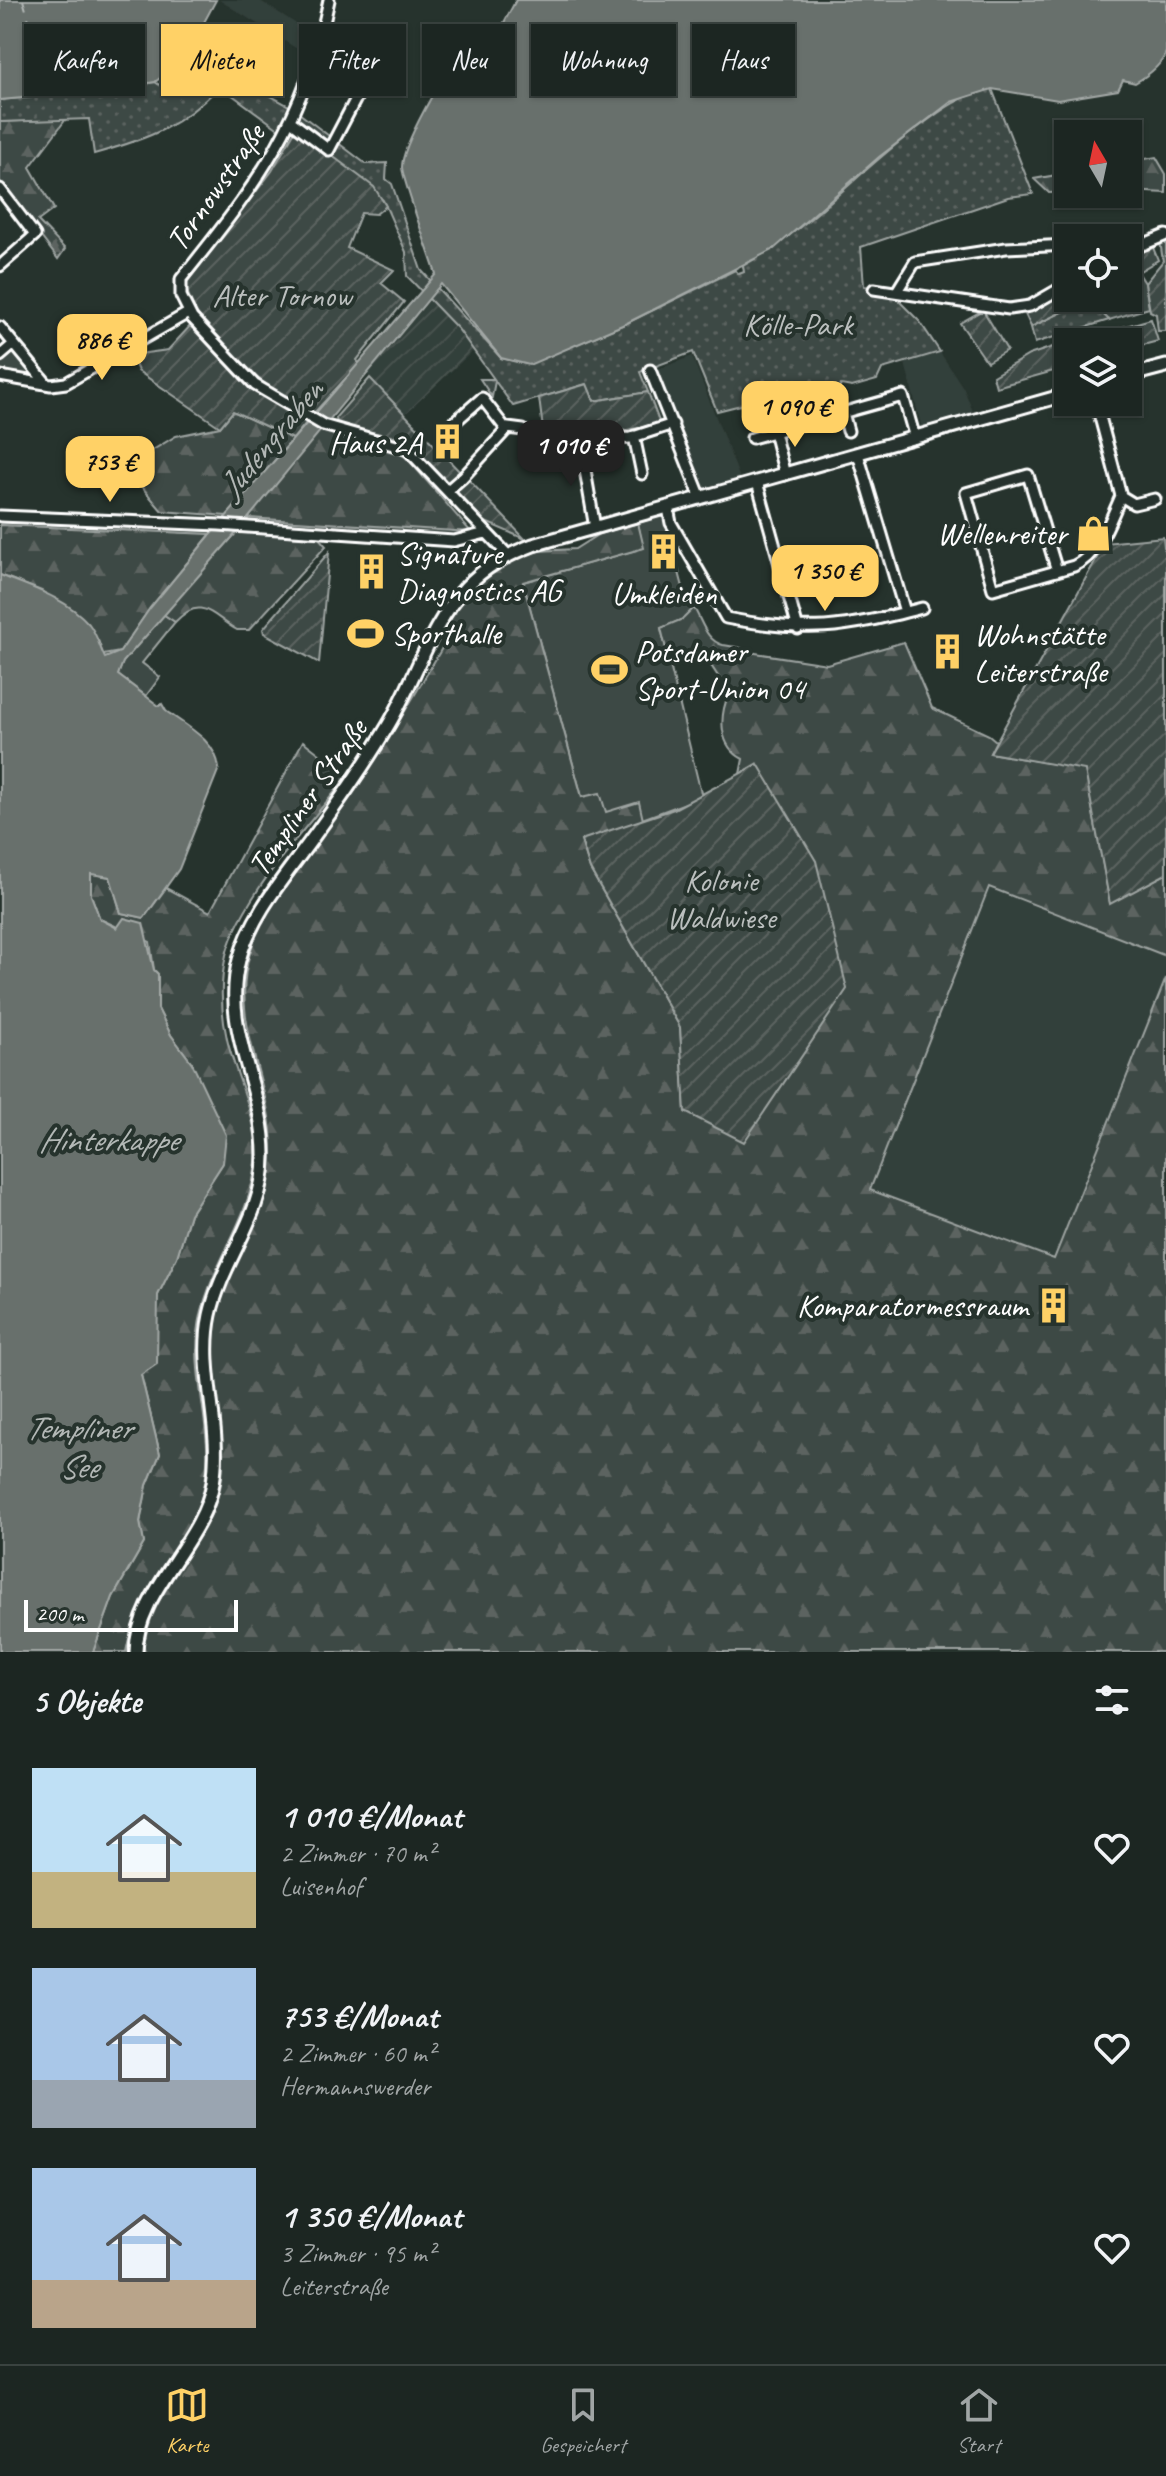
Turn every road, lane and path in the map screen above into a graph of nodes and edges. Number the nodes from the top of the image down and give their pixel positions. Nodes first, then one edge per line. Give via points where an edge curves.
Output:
1 (329, 0) edge
2 (357, 96) edge
3 (292, 122) junction
4 (0, 189) edge
5 (1166, 235) edge
6 (1142, 245) edge
7 (1054, 246) edge
8 (2, 260) edge
9 (874, 289) dead end
10 (897, 291) junction
11 (1054, 292) edge
12 (188, 313) junction
13 (0, 327) edge
14 (14, 344) junction
15 (0, 356) edge
16 (1166, 366) edge
17 (650, 370) dead end
18 (1142, 372) edge
19 (0, 376) edge
20 (47, 384) junction
21 (1054, 398) edge
22 (843, 413) junction
23 (1100, 416) edge
24 (673, 424) junction
25 (450, 426) dead end
26 (506, 429) junction
27 (848, 431) dead end
28 (774, 432) junction
29 (634, 436) junction
30 (752, 438) dead end
31 (915, 438) junction
32 (580, 441) junction
33 (858, 454) junction
34 (642, 474) dead end
35 (785, 475) junction
36 (757, 482) junction
37 (447, 491) junction
38 (1121, 496) junction
39 (701, 498) junction
40 (1155, 499) dead end
41 (668, 508) junction
42 (0, 516) edge
43 (595, 528) junction
44 (486, 533) junction
45 (508, 555) junction
46 (1057, 571) junction
47 (922, 608) dead end
48 (905, 612) junction
49 (798, 629) junction
50 (136, 1652) edge

1 - 3 street, Tornowstraße via 317,55
2 - 3 street via 329,150
3 - 12 street, Tornowstraße via 266,167 181,279
4 - 8 street via 35,235
5 - 6 street
7 - 10 street via 915,262
9 - 10 street
10 - 11 street via 1009,309 1030,306
12 - 20 street via 66,383
12 - 37 street via 246,377 309,419 407,449
13 - 14 street
14 - 15 street
14 - 20 street
16 - 18 street
17 - 24 street
19 - 20 street
21 - 31 street, Templiner Straße
22 - 27 street
22 - 28 street
22 - 31 street via 903,396
23 - 38 street
24 - 29 street
24 - 39 street
25 - 26 street via 482,398
26 - 32 street via 523,430 545,448
26 - 37 street
28 - 30 street
28 - 35 street
29 - 32 street
29 - 34 street
31 - 33 street, Templiner Straße
32 - 43 street
33 - 35 street, Templiner Straße
33 - 48 street
35 - 36 street, Templiner Straße
36 - 39 street, Templiner Straße
36 - 49 street
37 - 44 street
38 - 40 street via 1134,504
38 - 46 street via 1090,555
39 - 41 street, Templiner Straße
41 - 43 street, Templiner Straße
41 - 49 street via 671,523 726,618
42 - 44 street via 454,541
43 - 45 street, Templiner Straße
44 - 45 street
45 - 50 street, Templiner Straße via 482,572 449,607 390,722 351,786 258,914 239,961 234,1009 264,1139 262,1178 253,1214 210,1315 206,1346 216,1462 210,1496 148,1609
46 - 46 street via 993,589 966,493 1028,475
47 - 48 street
48 - 49 street via 849,627

